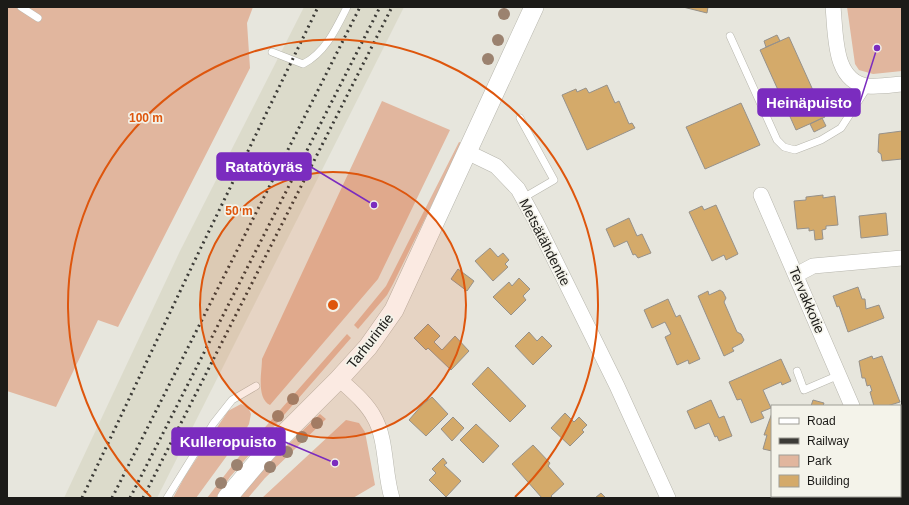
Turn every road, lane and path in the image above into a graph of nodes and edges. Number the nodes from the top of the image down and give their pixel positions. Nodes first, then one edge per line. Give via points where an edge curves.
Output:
1 (21, 7) edge
2 (347, 7) edge
3 (534, 7) edge
4 (833, 7) edge
5 (38, 18) dead end
6 (730, 36) dead end
7 (272, 52) dead end
8 (902, 84) edge
9 (868, 86) junction
10 (520, 118) dead end
11 (467, 152) junction
12 (761, 195) dead end
13 (523, 198) junction
14 (902, 258) edge
15 (796, 275) junction
16 (797, 371) dead end
17 (839, 376) junction
18 (339, 379) junction
19 (256, 386) dead end
20 (852, 405) edge
21 (167, 498) edge
22 (227, 498) edge
23 (392, 498) edge
24 (668, 498) edge

1 - 5 lane
2 - 7 lane via 332,36 312,60 303,64
3 - 11 street
4 - 9 street via 844,72 853,82
6 - 9 lane via 777,140 784,148 795,150 821,140 841,128
8 - 9 street
10 - 13 lane via 554,180
11 - 13 street, Metsätähdentie via 496,166
11 - 18 street, Tarhurintie via 394,310 368,347
12 - 15 street, Tervakkotie
13 - 24 street, Metsätähdentie via 617,386
14 - 15 street via 813,266
15 - 17 street, Tervakkotie
16 - 17 lane via 804,390
17 - 20 street, Tervakkotie
18 - 22 street, Tarhurintie via 266,452
18 - 23 street via 357,395 374,417 380,434
19 - 21 lane via 232,400

